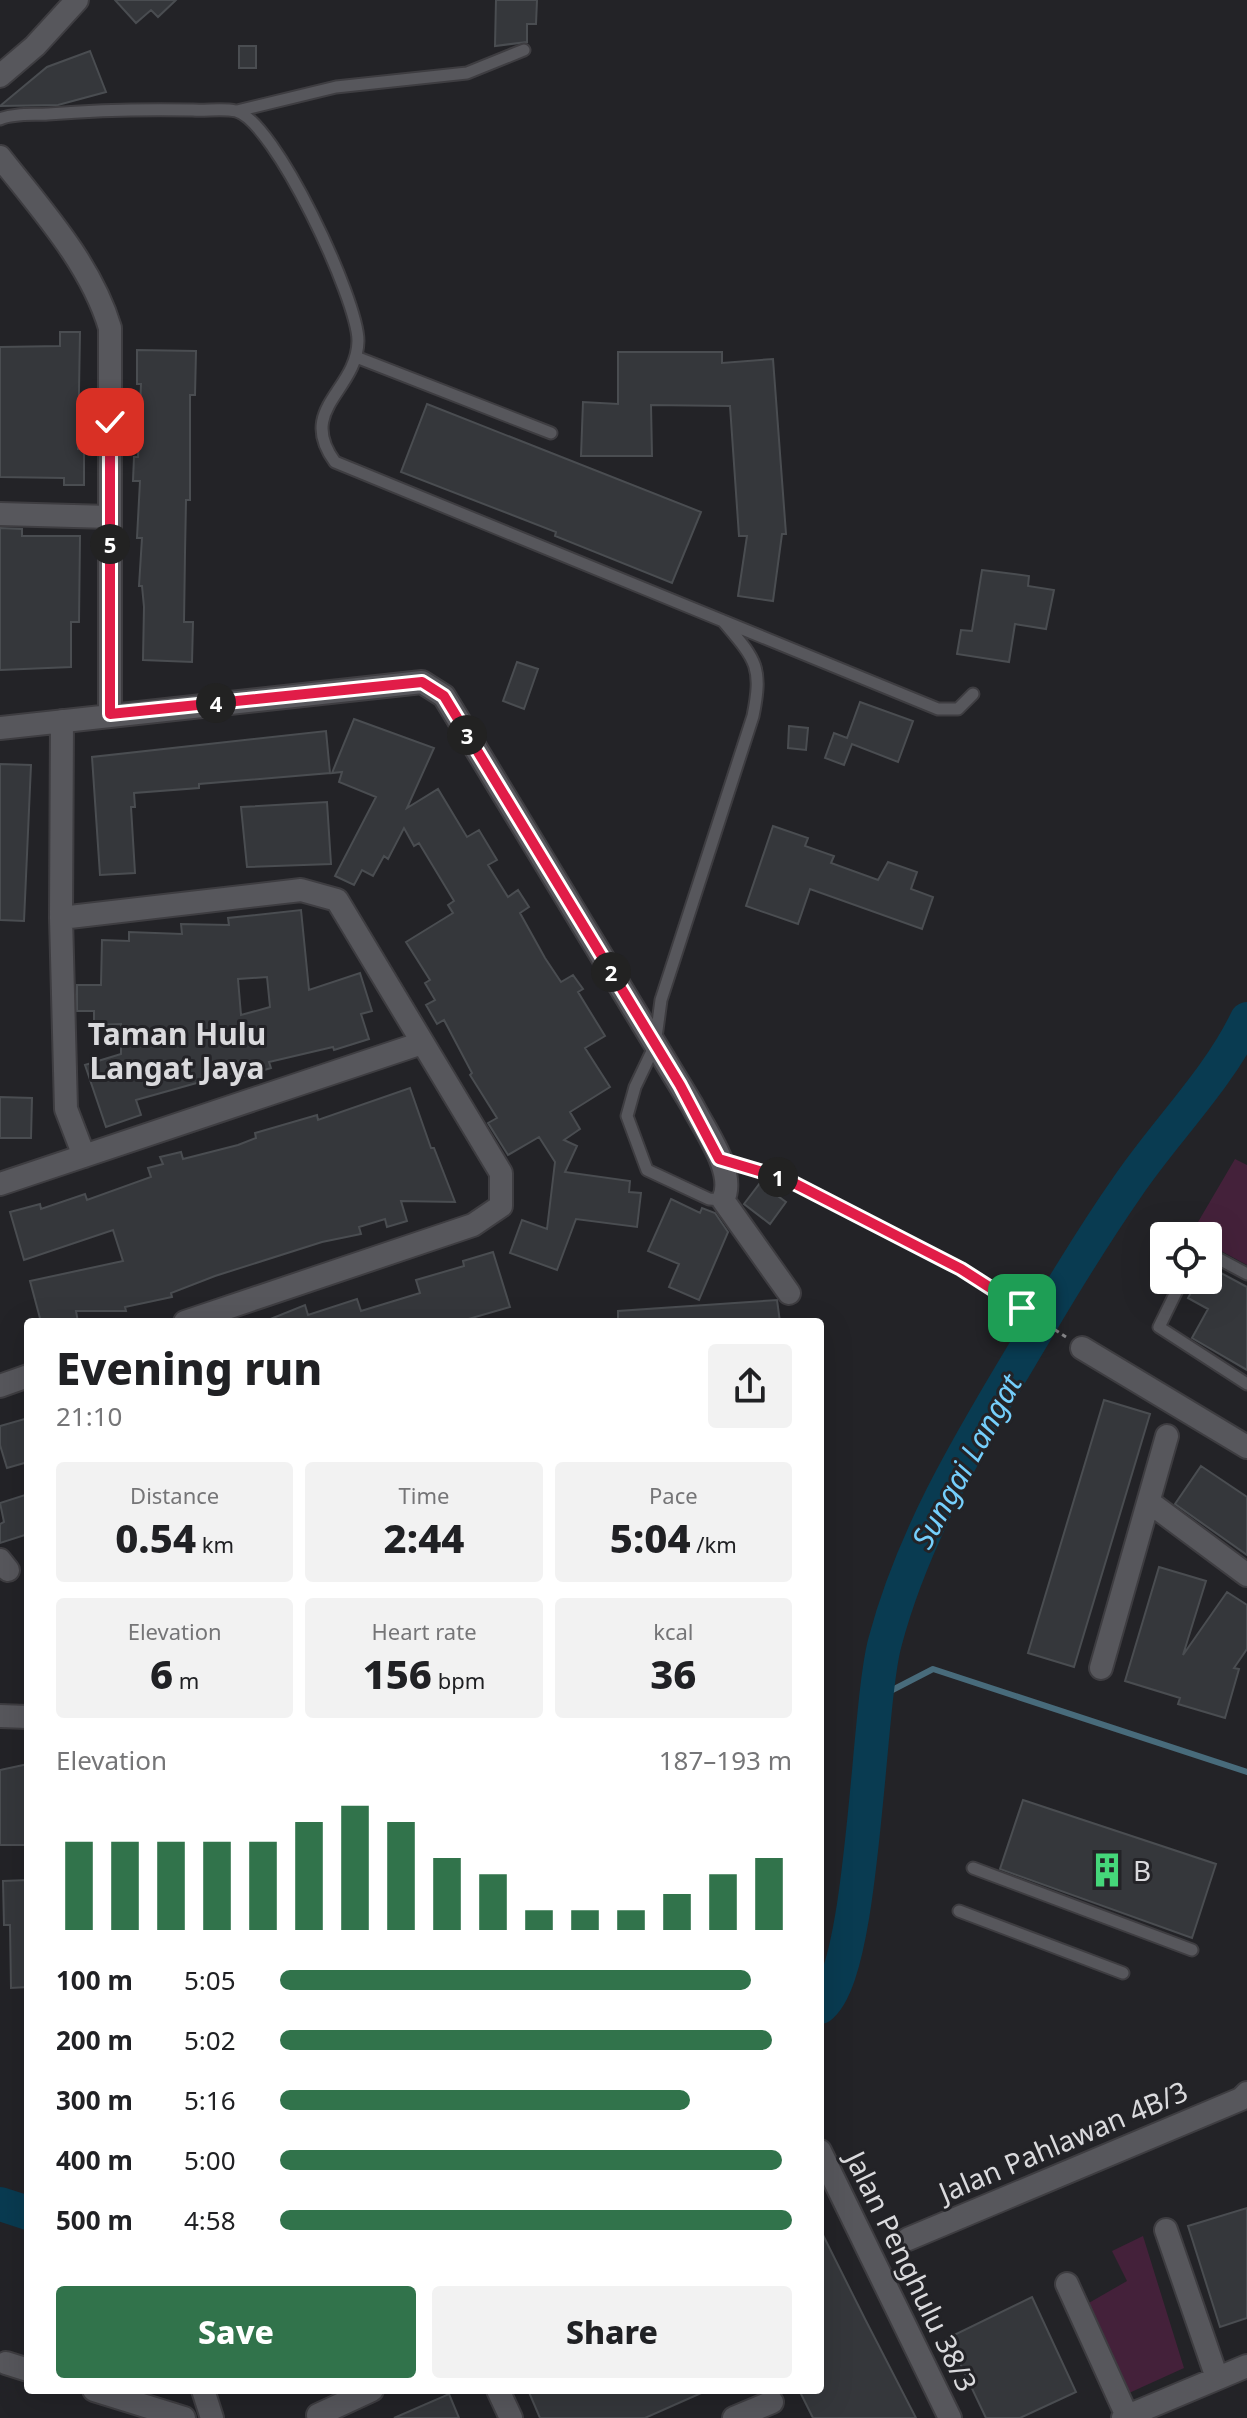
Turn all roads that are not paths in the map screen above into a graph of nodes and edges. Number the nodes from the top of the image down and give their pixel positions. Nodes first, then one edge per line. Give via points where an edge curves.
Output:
1 (77, 0) edge
2 (524, 50) dead end
3 (0, 76) edge
4 (237, 111) junction
5 (0, 119) edge
6 (0, 157) edge
7 (356, 357) junction
8 (551, 433) dead end
9 (0, 514) edge
10 (110, 517) junction
11 (720, 618) junction
12 (973, 694) dead end
13 (110, 714) junction
14 (62, 721) junction
15 (0, 728) edge
16 (61, 918) junction
17 (422, 1043) junction
18 (655, 1045) junction
19 (84, 1156) junction
20 (0, 1184) edge
21 (723, 1200) junction
22 (1222, 1261) edge
23 (1247, 1274) edge
24 (789, 1293) dead end
25 (1175, 1294) edge
26 (225, 1316) edge
27 (1082, 1348) road end
28 (24, 1377) edge
29 (1247, 1384) edge
30 (0, 1386) edge
31 (1167, 1436) dead end
32 (1247, 1447) edge
33 (1149, 1502) junction
34 (1247, 1575) edge
35 (1101, 1668) dead end
36 (0, 1716) edge
37 (24, 1717) edge
38 (973, 1868) dead end
39 (959, 1911) dead end
40 (1192, 1950) dead end
41 (1123, 1973) dead end
42 (1245, 2097) edge
43 (824, 2159) edge
44 (1166, 2230) dead end
45 (908, 2239) dead end
46 (1067, 2284) dead end
47 (3, 2363) edge
48 (1247, 2366) edge
49 (24, 2369) edge
50 (1217, 2378) junction
51 (107, 2394) edge
52 (204, 2394) edge
53 (363, 2394) edge
54 (500, 2394) edge
55 (773, 2403) edge
56 (318, 2415) dead end
57 (1125, 2417) edge
58 (184, 2418) edge
59 (212, 2418) edge
60 (511, 2418) edge
61 (734, 2418) edge
62 (950, 2418) edge

1 - 3 street
2 - 4 lane via 467,73 336,87
4 - 5 lane via 123,108
4 - 7 lane via 260,127 314,218 354,312
6 - 10 street via 100,296 110,328
7 - 8 lane
7 - 11 lane via 320,431 335,462
9 - 10 street
10 - 13 street
11 - 12 lane via 938,709 958,709
11 - 18 lane via 745,646 760,678 753,716 661,1000
13 - 14 street
13 - 18 street via 422,682 444,696
14 - 15 street
14 - 16 street
16 - 17 street via 301,890 337,900
16 - 19 street via 66,1109
17 - 19 street
17 - 26 street via 501,1173 501,1206 473,1225
18 - 21 street via 719,1159 726,1184
18 - 21 lane via 627,1116 633,1140 647,1170 709,1199
19 - 20 street
21 - 24 street
22 - 23 lane
25 - 29 lane via 1159,1327
27 - 32 street
28 - 30 street
31 - 33 street
33 - 34 street
33 - 35 street
36 - 37 street
38 - 40 lane
39 - 41 lane
42 - 45 street, Jalan Pahlawan 4B/3
43 - 62 street, Jalan Penghulu 38/3
44 - 50 street
46 - 57 street
47 - 49 street
48 - 50 street
50 - 57 street
51 - 58 street
52 - 59 street
53 - 56 street
54 - 60 street
55 - 61 street

